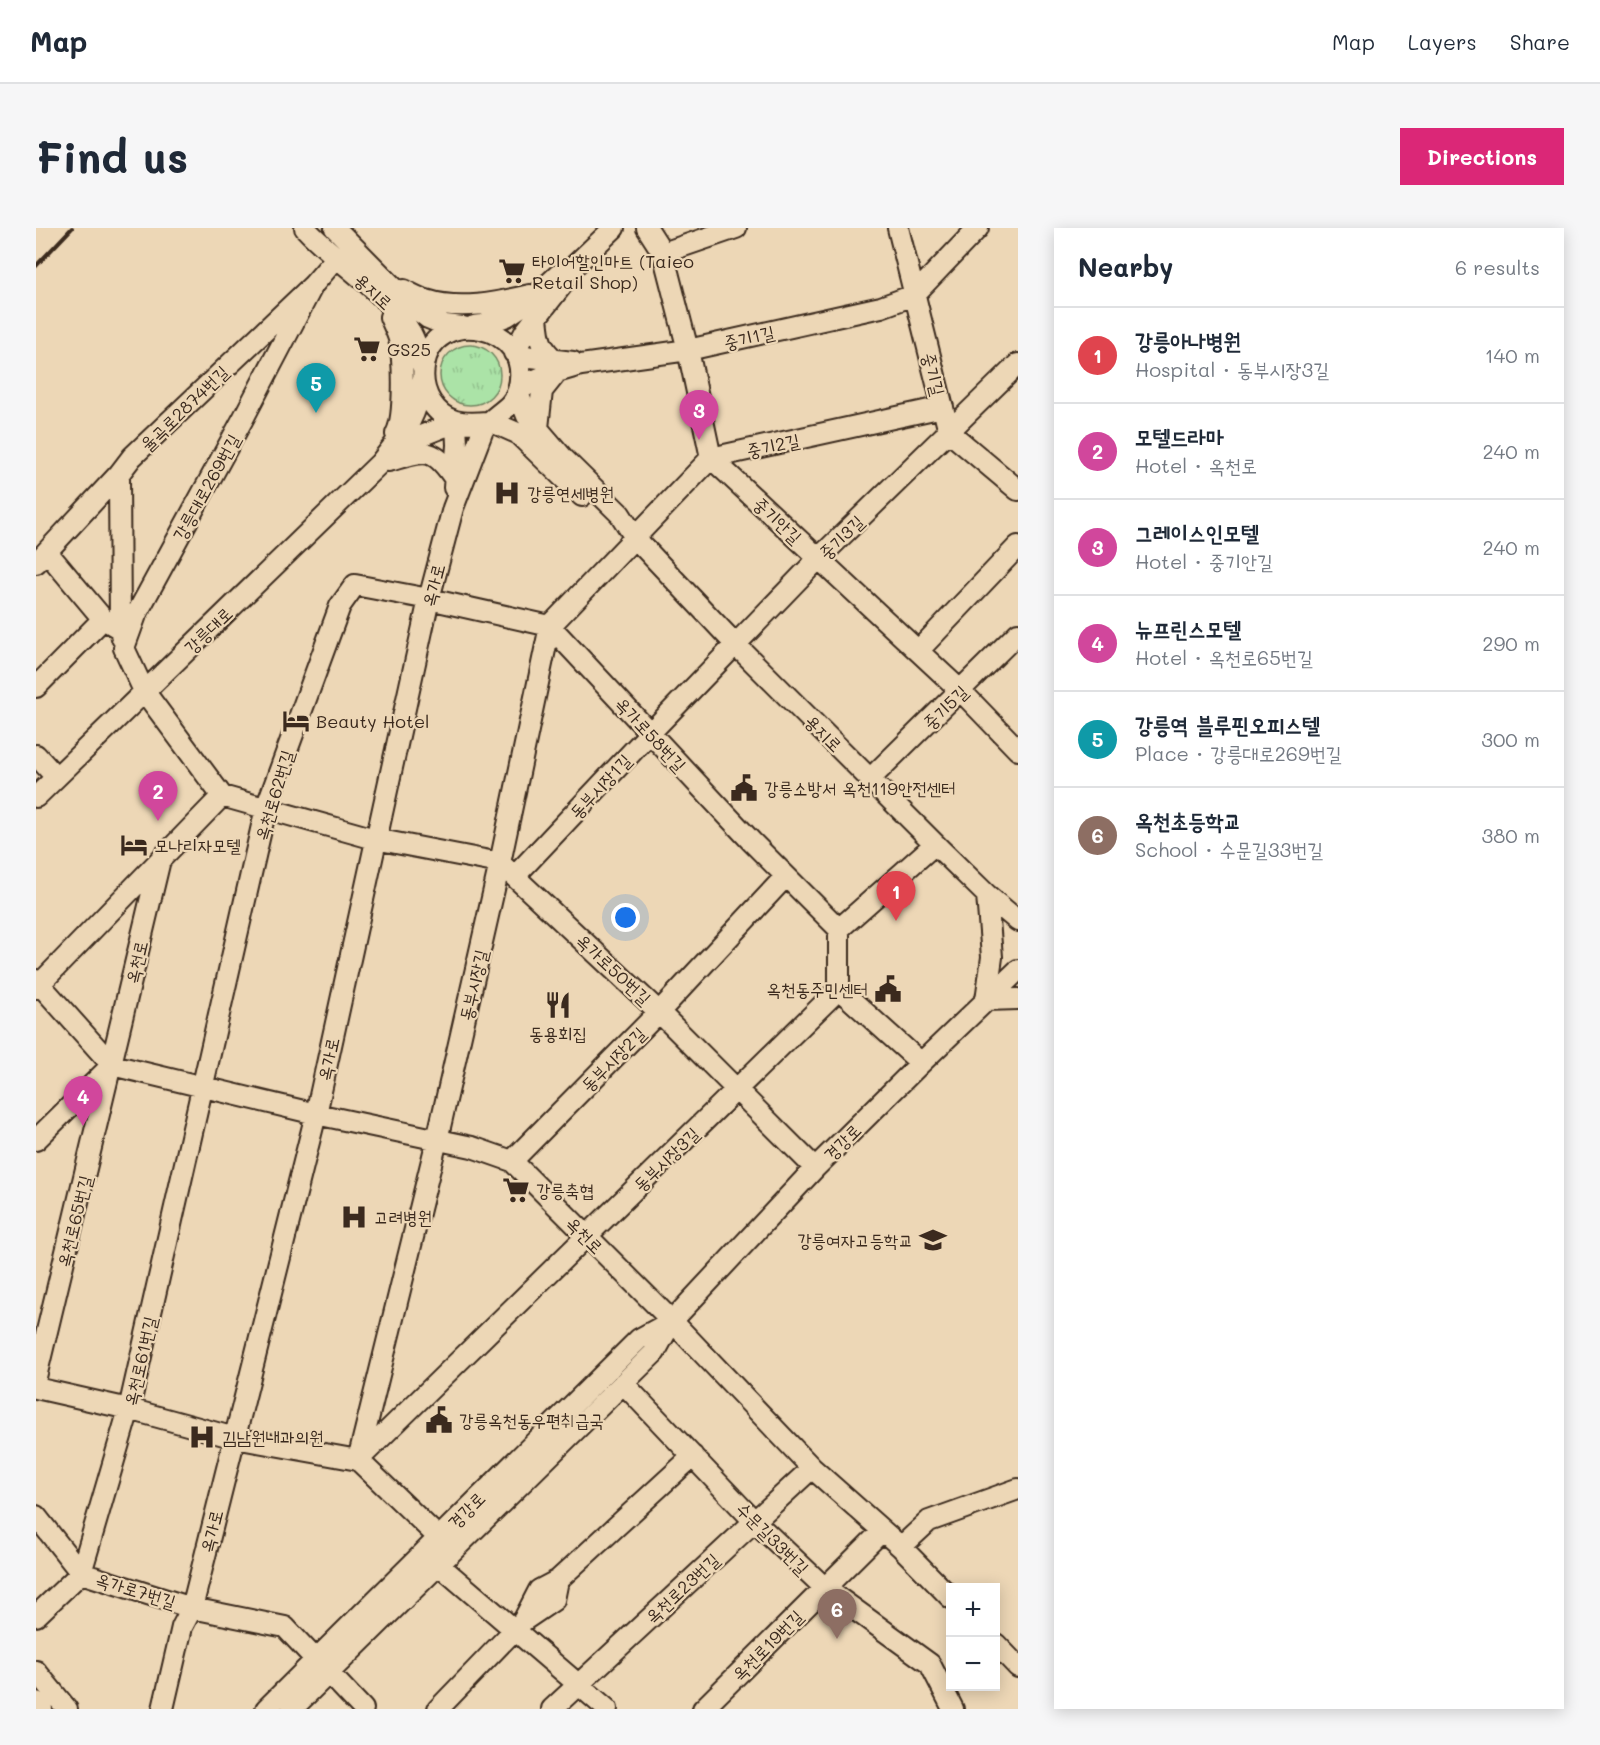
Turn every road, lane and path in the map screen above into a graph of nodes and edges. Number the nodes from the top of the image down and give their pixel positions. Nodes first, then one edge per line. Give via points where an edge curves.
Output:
1 (305, 228) edge
2 (335, 228) edge
3 (614, 228) edge
4 (647, 228) edge
5 (736, 228) edge
6 (898, 228) edge
7 (978, 228) edge
8 (346, 243) edge
9 (663, 253) junction
10 (570, 270) junction
11 (313, 285) junction
12 (388, 292) junction
13 (538, 293) junction
14 (914, 295) junction
15 (537, 317) junction
16 (469, 327) junction
17 (688, 350) junction
18 (514, 353) junction
19 (1018, 364) edge
20 (557, 366) junction
21 (423, 373) junction
22 (518, 393) junction
23 (943, 407) junction
24 (456, 422) junction
25 (488, 422) junction
26 (538, 428) junction
27 (949, 432) junction
28 (517, 433) junction
29 (472, 458) junction
30 (711, 458) junction
31 (380, 463) junction
32 (119, 474) junction
33 (454, 478) junction
34 (1018, 490) edge
35 (453, 508) junction
36 (636, 539) junction
37 (1018, 546) edge
38 (41, 557) edge
39 (819, 558) junction
40 (429, 599) junction
41 (550, 626) junction
42 (116, 632) junction
43 (1018, 633) edge
44 (735, 644) junction
45 (918, 651) junction
46 (36, 687) edge
47 (144, 691) junction
48 (961, 691) junction
49 (650, 733) junction
50 (1018, 750) edge
51 (36, 755) edge
52 (56, 777) junction
53 (870, 779) junction
54 (222, 796) junction
55 (36, 797) edge
56 (266, 808) junction
57 (375, 839) junction
58 (935, 844) junction
59 (160, 860) junction
60 (500, 863) junction
61 (515, 876) junction
62 (786, 876) junction
63 (987, 895) junction
64 (1018, 921) edge
65 (839, 929) junction
66 (1018, 970) edge
67 (37, 984) edge
68 (839, 989) junction
69 (1018, 999) edge
70 (986, 1000) junction
71 (659, 1012) junction
72 (921, 1063) junction
73 (112, 1065) junction
74 (204, 1087) junction
75 (738, 1090) junction
76 (316, 1114) junction
77 (36, 1140) edge
78 (437, 1140) junction
79 (512, 1161) junction
80 (815, 1168) junction
81 (586, 1236) junction
82 (672, 1321) junction
83 (36, 1377) edge
84 (623, 1383) junction
85 (36, 1388) edge
86 (129, 1409) junction
87 (235, 1438) junction
88 (693, 1456) junction
89 (358, 1460) junction
90 (812, 1468) junction
91 (1018, 1489) edge
92 (36, 1515) edge
93 (754, 1521) junction
94 (882, 1530) junction
95 (438, 1537) junction
96 (901, 1547) junction
97 (439, 1565) junction
98 (81, 1573) junction
99 (825, 1588) junction
100 (946, 1593) edge
101 (192, 1608) junction
102 (36, 1616) edge
103 (519, 1626) junction
104 (1000, 1647) edge
105 (1016, 1661) edge
106 (322, 1666) junction
107 (36, 1671) edge
108 (577, 1684) junction
109 (36, 1702) edge
110 (42, 1709) edge
111 (67, 1709) edge
112 (163, 1709) edge
113 (176, 1709) edge
114 (267, 1709) edge
115 (292, 1709) edge
116 (363, 1709) edge
117 (438, 1709) edge
118 (552, 1709) edge
119 (607, 1709) edge
120 (703, 1709) edge
121 (952, 1709) edge

1 - 8 street, 용지로
2 - 8 street, 용지로
3 - 10 street
4 - 9 street
5 - 9 street
6 - 14 street, 중기길
7 - 14 street
8 - 11 street, 율곡로2874번길
8 - 12 street, 용지로
9 - 17 street
10 - 13 street
10 - 15 street
11 - 32 street, 율곡로2874번길 via 132,457
11 - 42 street, 강릉대로269번길 via 136,615
12 - 13 street via 457,305 495,303
12 - 16 street, 용지로 via 428,318 445,325
12 - 21 street, 용지로 via 418,349
12 - 31 street via 399,339 402,413 399,429
13 - 16 street via 507,316
14 - 17 street, 중기1길 via 880,307
14 - 23 street, 중기길
15 - 18 street
15 - 20 street via 541,345
16 - 18 street via 488,329 501,336
16 - 21 street via 442,336 432,347
17 - 20 street, 중기1길
17 - 30 street
18 - 20 street
18 - 22 street via 521,377
19 - 27 street, 중기3길
20 - 22 street
20 - 26 street via 542,391
21 - 24 street via 426,395 435,409
21 - 31 street via 414,417
22 - 25 street via 510,406
22 - 26 street, 용지로 via 527,416
23 - 27 street, 중기길
23 - 30 street, 중기2길
24 - 25 street
24 - 31 street via 413,439
24 - 33 street
25 - 28 street
25 - 29 street
26 - 36 street, 용지로 via 620,514
27 - 34 street
27 - 39 street, 중기3길
28 - 29 street via 491,435
28 - 36 street, 용지로 via 610,522
29 - 35 street
30 - 36 street
30 - 39 street, 중기안길
31 - 33 street via 427,453 438,457
31 - 47 street, 강릉대로
32 - 38 street, 율곡로2874번길
32 - 42 street
33 - 35 street
35 - 40 street, 옥가로
36 - 41 street
36 - 44 street, 용지로
37 - 45 street
38 - 42 street
39 - 44 street, 중기3길
39 - 45 street, 중기안길
40 - 41 street
40 - 56 street, 옥천로62번길 via 355,585 340,606
40 - 57 street, 옥가로
41 - 49 street, 옥가로58번길
41 - 60 street, 동부시장길
42 - 46 street
42 - 47 street
43 - 48 street, 중기5길
44 - 49 street, 동부시장1길
44 - 53 street, 용지로
45 - 48 street, 중기안길
47 - 52 street, 강릉대로
47 - 54 street
48 - 50 street, 중기안길
48 - 53 street, 중기5길
49 - 61 street, 동부시장1길
49 - 62 street, 옥가로58번길
51 - 52 street
52 - 55 street, 강릉대로
53 - 58 street, 용지로
54 - 56 street
54 - 59 street
56 - 57 street
56 - 74 street, 옥천로62번길
57 - 60 street
57 - 76 street, 옥가로
58 - 63 street, 용지로
58 - 65 street
59 - 67 street
59 - 73 street, 옥천로
60 - 61 street, 옥가로50번길
60 - 78 street, 동부시장길
61 - 71 street, 옥가로50번길
62 - 65 street, 옥가로58번길
62 - 71 street, 동부시장2길
63 - 64 street, 용지로
63 - 70 street via 992,957
65 - 68 street
66 - 70 street, 경강로
67 - 73 street
68 - 72 street
68 - 75 street, 동부시장3길
69 - 70 street
70 - 72 street, 경강로
71 - 75 street, 옥가로50번길
71 - 79 street, 동부시장2길
72 - 80 street, 경강로
73 - 74 street, 옥천로
73 - 77 street
73 - 83 street, 옥천로65번길
74 - 76 street, 옥천로
74 - 86 street, 옥천로61번길
75 - 80 street, 옥가로50번길
75 - 81 street, 동부시장3길
76 - 78 street, 옥천로
76 - 87 street, 옥가로
78 - 79 street, 옥천로
78 - 89 street, 동부시장길
79 - 81 street, 옥천로
80 - 82 street, 경강로
81 - 82 street, 옥천로
81 - 89 street, 동부시장3길
82 - 84 street, 경강로 via 655,1352
82 - 90 street, 옥천로
82 - 95 street, 경강로 via 639,1339
84 - 88 street, 수문길33번길
84 - 97 street, 경강로
85 - 86 street
86 - 87 street
86 - 98 street, 옥천로61번길
87 - 89 street
87 - 101 street, 옥가로
88 - 93 street, 수문길33번길
88 - 103 street via 558,1580 554,1600
89 - 95 street
90 - 93 street, 옥천로23번길
90 - 94 street, 옥천로
91 - 96 street via 929,1521
92 - 98 street, 옥가로7번길
93 - 99 street, 수문길33번길
93 - 108 street, 옥천로23번길
94 - 96 street, 옥천로
94 - 99 street, 옥천로19번길
95 - 106 street, 경강로
96 - 100 street, 옥천로
97 - 103 street
97 - 106 street, 경강로
98 - 101 street, 옥가로7번길
98 - 102 street, 옥천로61번길
99 - 120 street, 옥천로19번길
99 - 121 street, 수문길33번길 via 930,1664
101 - 106 street, 옥가로7번길 via 285,1627
101 - 112 street, 옥가로 via 182,1627
101 - 113 street, 옥가로 via 194,1627
103 - 108 street
103 - 117 street
104 - 105 street
106 - 114 street, 경강로
106 - 115 street, 경강로
106 - 116 street, 옥가로7번길
107 - 111 street
108 - 118 street, 옥천로23번길
108 - 119 street
109 - 110 street

